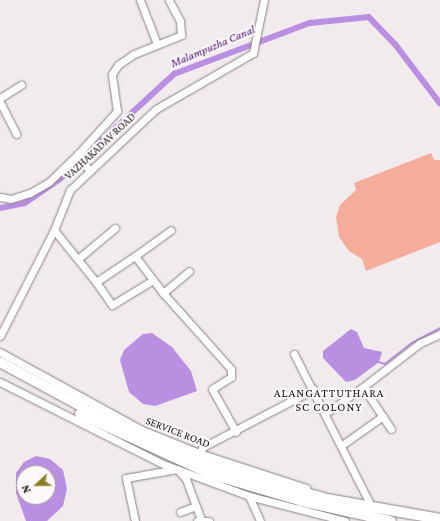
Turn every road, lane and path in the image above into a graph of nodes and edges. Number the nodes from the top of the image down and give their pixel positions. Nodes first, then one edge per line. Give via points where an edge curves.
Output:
1 (140, 0) edge
2 (169, 0) edge
3 (264, 0) edge
4 (157, 44) junction
5 (21, 85) dead end
6 (0, 98) edge
7 (0, 102) edge
8 (16, 134) dead end
9 (78, 154) junction
10 (88, 169) junction
11 (0, 197) edge
12 (115, 228) dead end
13 (54, 230) junction
14 (171, 230) dead end
15 (135, 256) junction
16 (79, 258) junction
17 (189, 271) dead end
18 (153, 280) junction
19 (96, 282) junction
20 (163, 293) junction
21 (440, 334) edge
22 (0, 336) edge
23 (0, 352) edge
24 (294, 354) dead end
25 (0, 362) edge
26 (0, 370) edge
27 (0, 382) edge
28 (363, 387) junction
29 (314, 389) junction
30 (326, 413) junction
31 (383, 416) junction
32 (391, 429) dead end
33 (236, 432) junction
34 (342, 445) junction
35 (199, 453) junction
36 (177, 469) junction
37 (249, 496) junction
38 (285, 496) junction
39 (267, 499) junction
40 (303, 501) junction
41 (360, 505) junction
42 (196, 506) junction
43 (372, 508) junction
44 (180, 512) dead end
45 (314, 513) junction
46 (440, 519) edge
47 (135, 521) edge
48 (202, 521) edge
49 (260, 521) edge
50 (345, 521) edge
51 (391, 521) edge

1 - 4 street
2 - 4 street via 183,29 175,39
3 - 10 street, VAZHAKADAV ROAD via 258,43 245,61 156,109
4 - 9 street via 118,65 112,74 117,111
5 - 6 street
7 - 8 street
9 - 10 street
9 - 11 street via 49,182 30,193 12,199
10 - 13 street, VAZHAKADAV ROAD via 70,190
12 - 16 street
13 - 16 street
13 - 22 street, VAZHAKADAV ROAD
14 - 15 street
15 - 18 street
15 - 19 street
16 - 19 street
17 - 20 street
18 - 19 street via 112,305
18 - 20 street
20 - 33 street via 231,369 231,378 212,389
21 - 28 street via 420,343
23 - 35 street, SERVICE ROAD via 107,413
24 - 29 street
25 - 41 highway via 116,425 212,466
26 - 38 highway via 128,438 211,474
27 - 36 street via 85,427
28 - 30 street
28 - 31 street
29 - 30 street
29 - 33 street
30 - 34 street
31 - 32 street
31 - 34 street
33 - 35 street via 203,447
34 - 43 street
35 - 41 street, SERVICE ROAD via 347,498
36 - 37 street
36 - 42 street via 186,479
36 - 47 street via 126,478
37 - 39 street
37 - 49 street
38 - 39 street
38 - 40 highway
39 - 45 street
40 - 45 highway
40 - 51 highway
41 - 43 highway
42 - 44 street
42 - 48 street
43 - 46 highway
45 - 50 street

